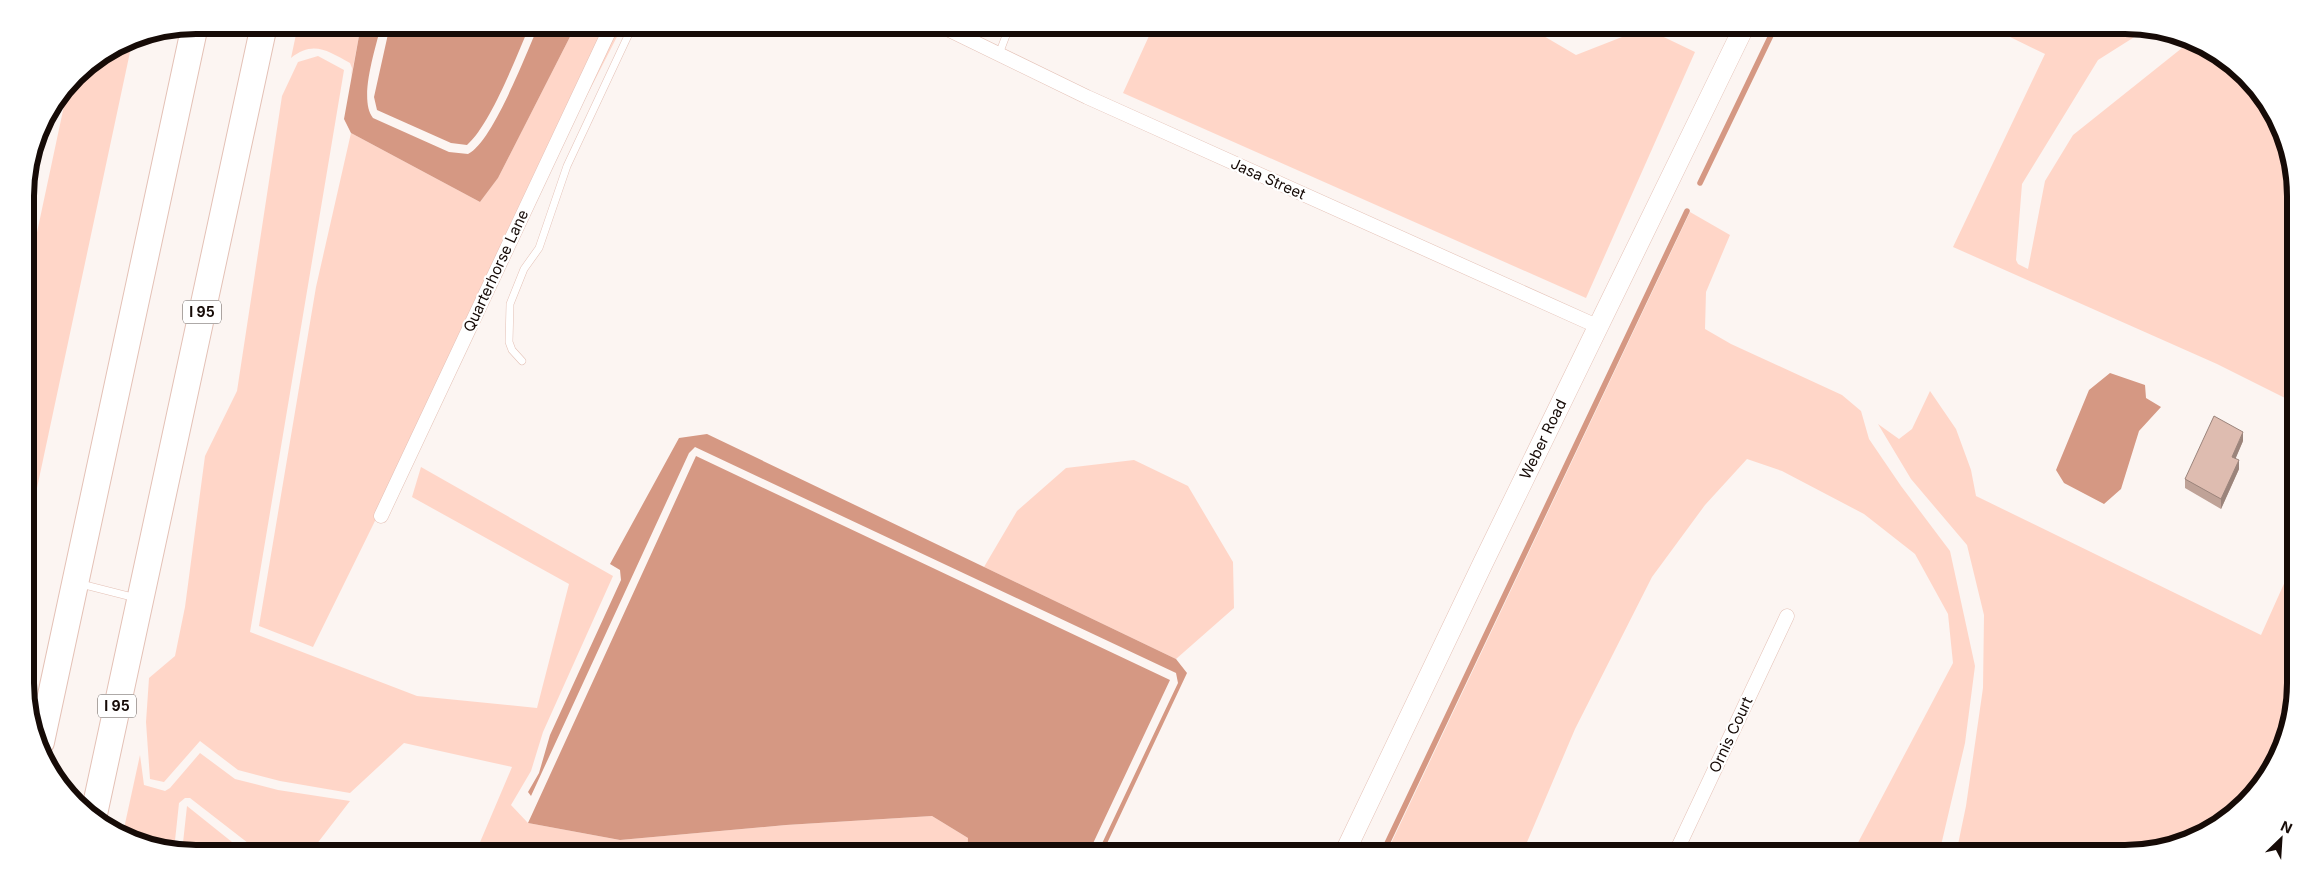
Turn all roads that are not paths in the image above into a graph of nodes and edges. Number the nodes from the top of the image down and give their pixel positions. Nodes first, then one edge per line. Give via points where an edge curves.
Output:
1 (193, 34) edge
2 (262, 34) edge
3 (608, 34) edge
4 (629, 34) edge
5 (958, 34) edge
6 (1007, 34) edge
7 (1741, 34) edge
8 (999, 54) junction
9 (1599, 327) junction
10 (522, 361) dead end
11 (381, 516) dead end
12 (75, 583) junction
13 (140, 599) junction
14 (1788, 616) dead end
15 (42, 736) edge
16 (95, 810) edge
17 (1348, 845) edge
18 (1679, 845) edge

1 - 12 highway
2 - 13 highway, I 95
3 - 11 street, Quarterhorse Lane
4 - 10 lane via 566,166 539,248 524,270 510,304 509,342
5 - 8 street, Jasa Street
6 - 8 lane
7 - 9 street, Weber Road
8 - 9 street, Jasa Street via 1087,97
9 - 17 street, Weber Road
12 - 13 lane
12 - 15 highway
13 - 16 highway, I 95
14 - 18 street, Ornis Court

